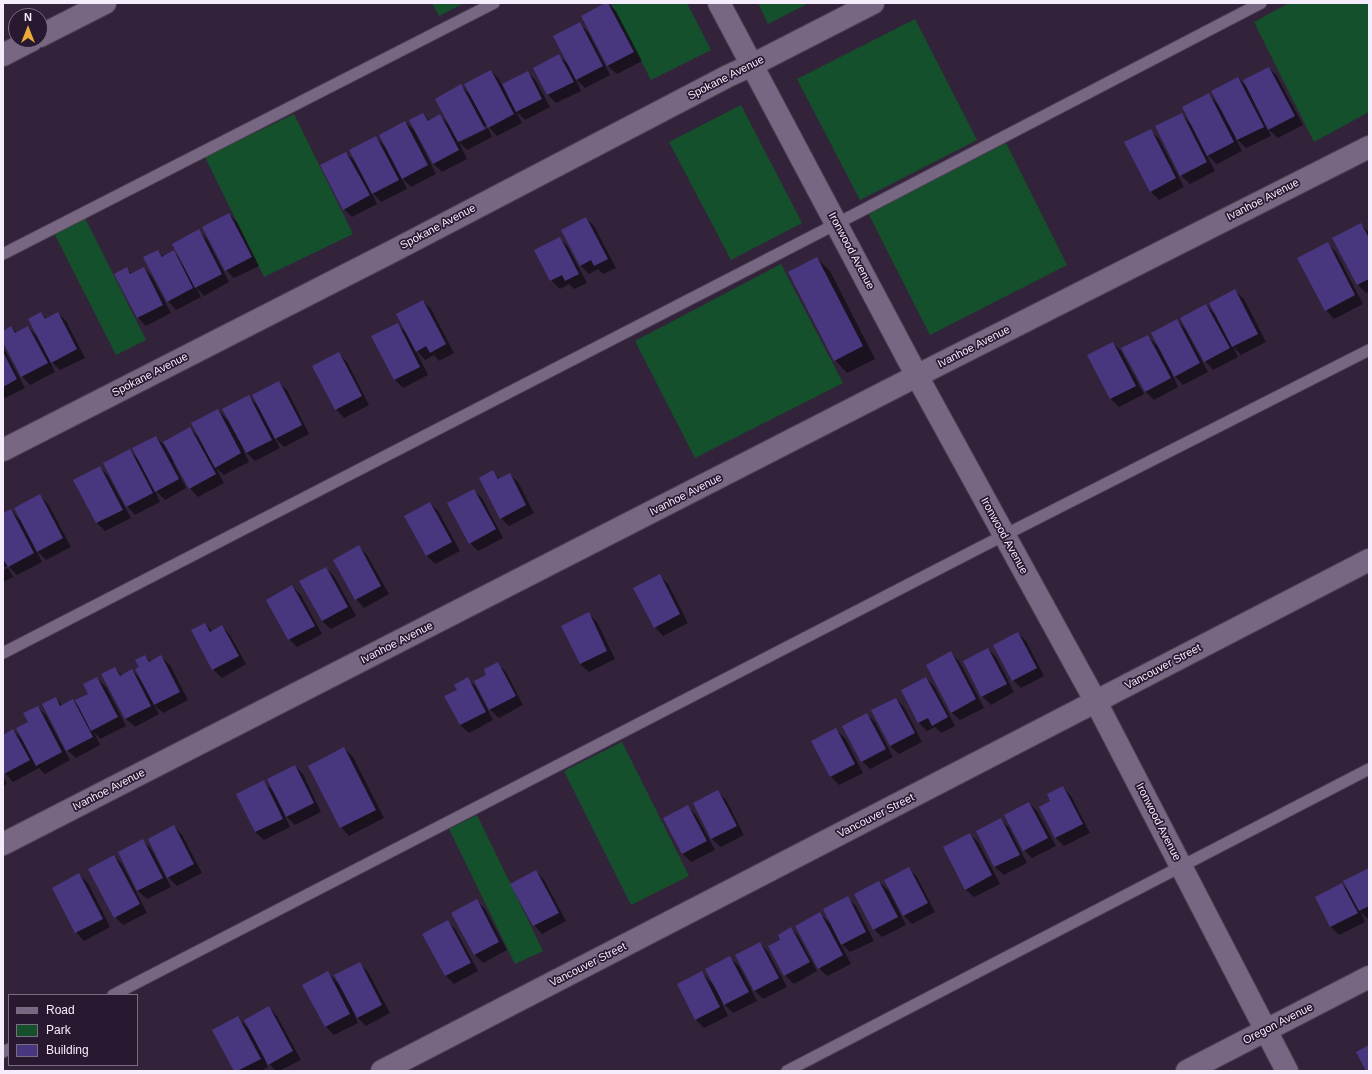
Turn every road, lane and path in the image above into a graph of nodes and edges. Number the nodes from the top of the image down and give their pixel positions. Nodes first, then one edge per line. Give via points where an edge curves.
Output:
1 (105, 3) edge
2 (494, 3) edge
3 (719, 3) edge
4 (873, 3) edge
5 (1261, 3) edge
6 (48, 32) edge
7 (17, 48) edge
8 (3, 55) edge
9 (752, 65) junction
10 (1369, 147) edge
11 (836, 224) junction
12 (3, 254) edge
13 (1369, 350) edge
14 (917, 376) junction
15 (3, 450) edge
16 (1004, 536) junction
17 (1369, 560) edge
18 (3, 653) edge
19 (1096, 702) junction
20 (1369, 769) edge
21 (3, 844) edge
22 (1181, 866) junction
23 (1369, 977) edge
24 (115, 994) edge
25 (1266, 1030) junction
26 (382, 1071) edge
27 (787, 1071) edge
28 (1187, 1071) edge
29 (1287, 1071) edge

1 - 6 street
2 - 12 lane
3 - 9 street, Ironwood Avenue
4 - 9 street, Spokane Avenue
5 - 11 lane
7 - 8 street
9 - 11 street, Ironwood Avenue
9 - 15 street, Spokane Avenue
10 - 14 street, Ivanhoe Avenue
11 - 14 street, Ironwood Avenue
11 - 18 lane
13 - 16 lane
14 - 16 street, Ironwood Avenue
14 - 21 street, Ivanhoe Avenue
16 - 19 street, Ironwood Avenue
16 - 24 lane
17 - 19 street, Vancouver Street
19 - 22 street, Ironwood Avenue
19 - 26 street, Vancouver Street
20 - 22 lane
22 - 25 street, Ironwood Avenue
22 - 27 lane
23 - 25 street, Oregon Avenue
25 - 28 street, Oregon Avenue
25 - 29 street, Ironwood Avenue

